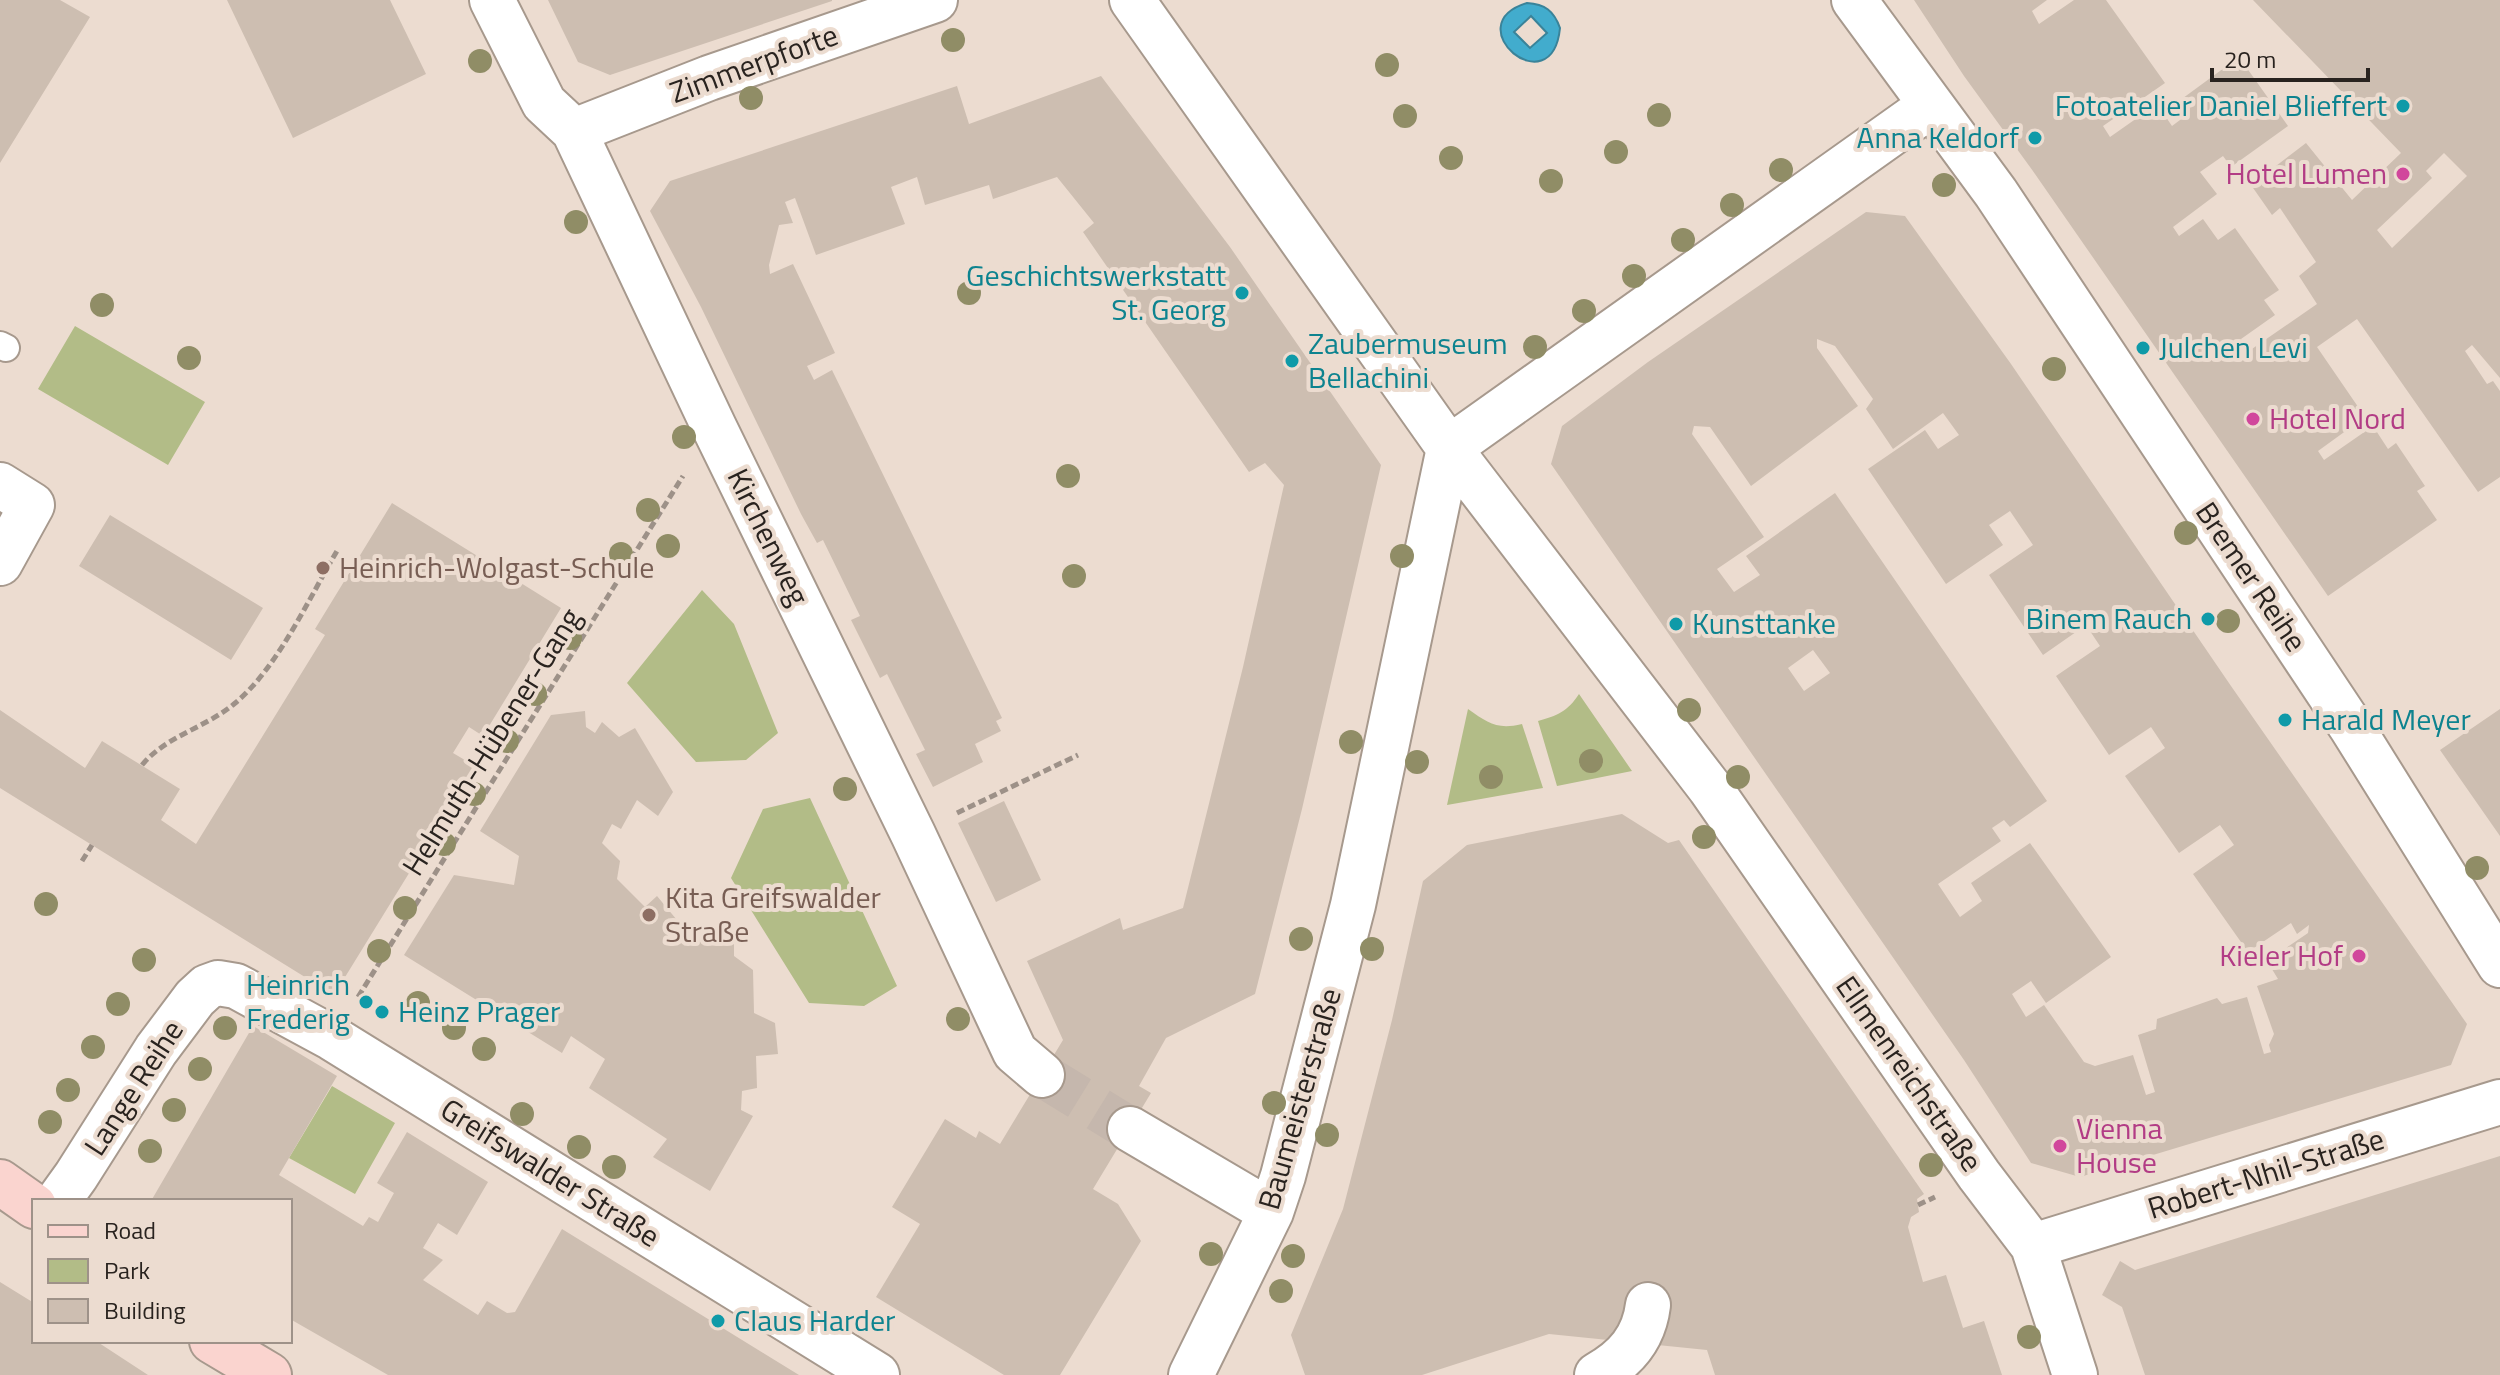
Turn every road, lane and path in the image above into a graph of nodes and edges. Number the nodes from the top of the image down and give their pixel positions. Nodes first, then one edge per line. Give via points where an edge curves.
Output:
1 (492, 0) edge
2 (935, 0) edge
3 (1132, 0) edge
4 (1854, 0) edge
5 (1930, 106) junction
6 (574, 131) junction
7 (714, 427) junction
8 (1449, 448) junction
9 (0, 485) edge
10 (337, 551) dead end
11 (0, 563) edge
12 (1078, 755) dead end
13 (142, 765) dead end
14 (913, 834) junction
15 (92, 845) dead end
16 (82, 861) dead end
17 (2500, 965) edge
18 (218, 983) joint
19 (332, 1038) junction
20 (1042, 1075) tunnel mouth
21 (2500, 1102) edge
22 (1130, 1129) tunnel mouth
23 (0, 1182) edge
24 (59, 1199) edge
25 (32, 1205) edge
26 (1271, 1212) junction
27 (2033, 1246) junction
28 (1648, 1305) dead end
29 (215, 1343) edge
30 (269, 1375) edge
31 (877, 1375) edge
32 (1191, 1375) edge
33 (1597, 1375) edge
34 (2075, 1375) edge

1 - 6 street, Kirchenweg via 544,103
2 - 6 street, Zimmerpforte
3 - 8 street, Ellmenreichstraße
4 - 5 street, Bremer Reihe
5 - 8 street
5 - 17 street, Bremer Reihe via 1996,193 2352,728
6 - 7 street, Kirchenweg
7 - 14 street, Kirchenweg
7 - 19 path, Helmuth-Hübener-Gang
8 - 26 street, Baumeisterstraße via 1353,905
8 - 27 street, Ellmenreichstraße via 1710,788
9 - 11 street via 32,505
10 - 13 path via 265,673 233,705 153,751
12 - 14 path
14 - 20 street, Kirchenweg via 1015,1052
15 - 16 path
18 - 19 street, Greifswalder Straße via 253,993
18 - 24 street, Lange Reihe via 195,998 156,1050
19 - 31 street, Greifswalder Straße
21 - 27 street, Robert-Nhil-Straße
22 - 26 street
23 - 25 street
26 - 32 street, Baumeisterstraße
27 - 34 street, Ellmenreichstraße
28 - 33 street via 1639,1339
29 - 30 street

